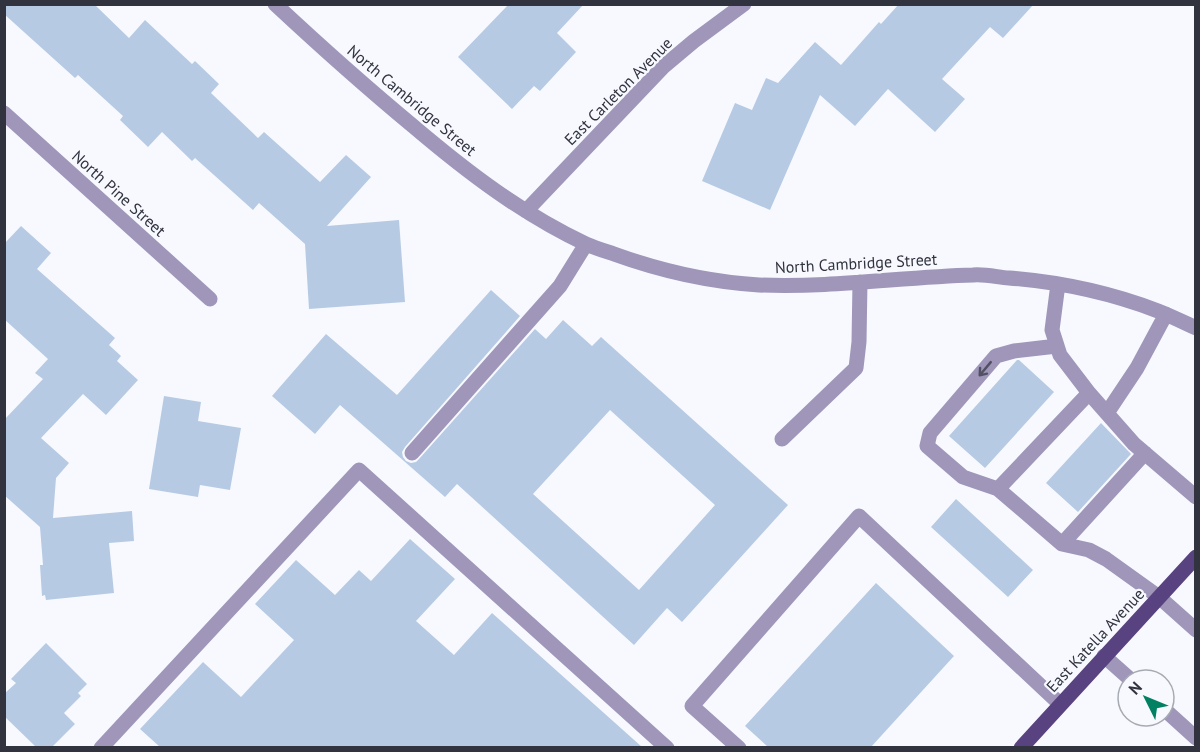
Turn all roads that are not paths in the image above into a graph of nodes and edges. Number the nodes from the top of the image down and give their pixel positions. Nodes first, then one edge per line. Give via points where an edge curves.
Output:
1 (275, 4) edge
2 (744, 4) edge
3 (4, 113) edge
4 (526, 211) junction
5 (586, 244) junction
6 (860, 282) junction
7 (1058, 284) junction
8 (210, 299) dead end
9 (1166, 314) junction
10 (1196, 328) edge
11 (1057, 346) junction
12 (1089, 393) junction
13 (1107, 413) junction
14 (782, 439) dead end
15 (412, 453) dead end
16 (1145, 453) junction
17 (998, 489) junction
18 (1196, 497) edge
19 (1062, 544) junction
20 (1196, 557) edge
21 (1159, 597) junction
22 (1196, 630) edge
23 (1104, 656) junction
24 (1118, 668) edge
25 (1060, 704) junction
26 (1176, 720) edge
27 (1196, 738) edge
28 (101, 747) edge
29 (667, 747) edge
30 (739, 747) edge
31 (1021, 747) edge

1 - 4 street, North Cambridge Street via 431,142
2 - 4 street, East Carleton Avenue via 663,67
3 - 8 street, North Pine Street
4 - 5 street, North Cambridge Street
5 - 6 street, North Cambridge Street via 704,279 798,286
5 - 15 street via 560,286
6 - 7 street, North Cambridge Street via 976,274
6 - 14 street via 856,368
7 - 9 street, North Cambridge Street via 1102,293
7 - 11 street via 1052,330
9 - 10 street, North Cambridge Street
9 - 13 street
11 - 12 street
11 -> 17 street via 996,356 930,432 927,446 963,477
12 - 13 street
12 - 17 street
13 - 16 street
16 - 18 street
16 - 19 street
17 - 19 street
19 - 21 street via 1089,550 1106,559
20 - 21 main road, East Katella Avenue
21 - 22 street
21 - 23 main road, East Katella Avenue
23 - 24 street
23 - 25 main road, East Katella Avenue
25 - 30 street via 858,516 692,706
25 - 31 main road, East Katella Avenue
26 - 27 street
28 - 29 street via 359,471

